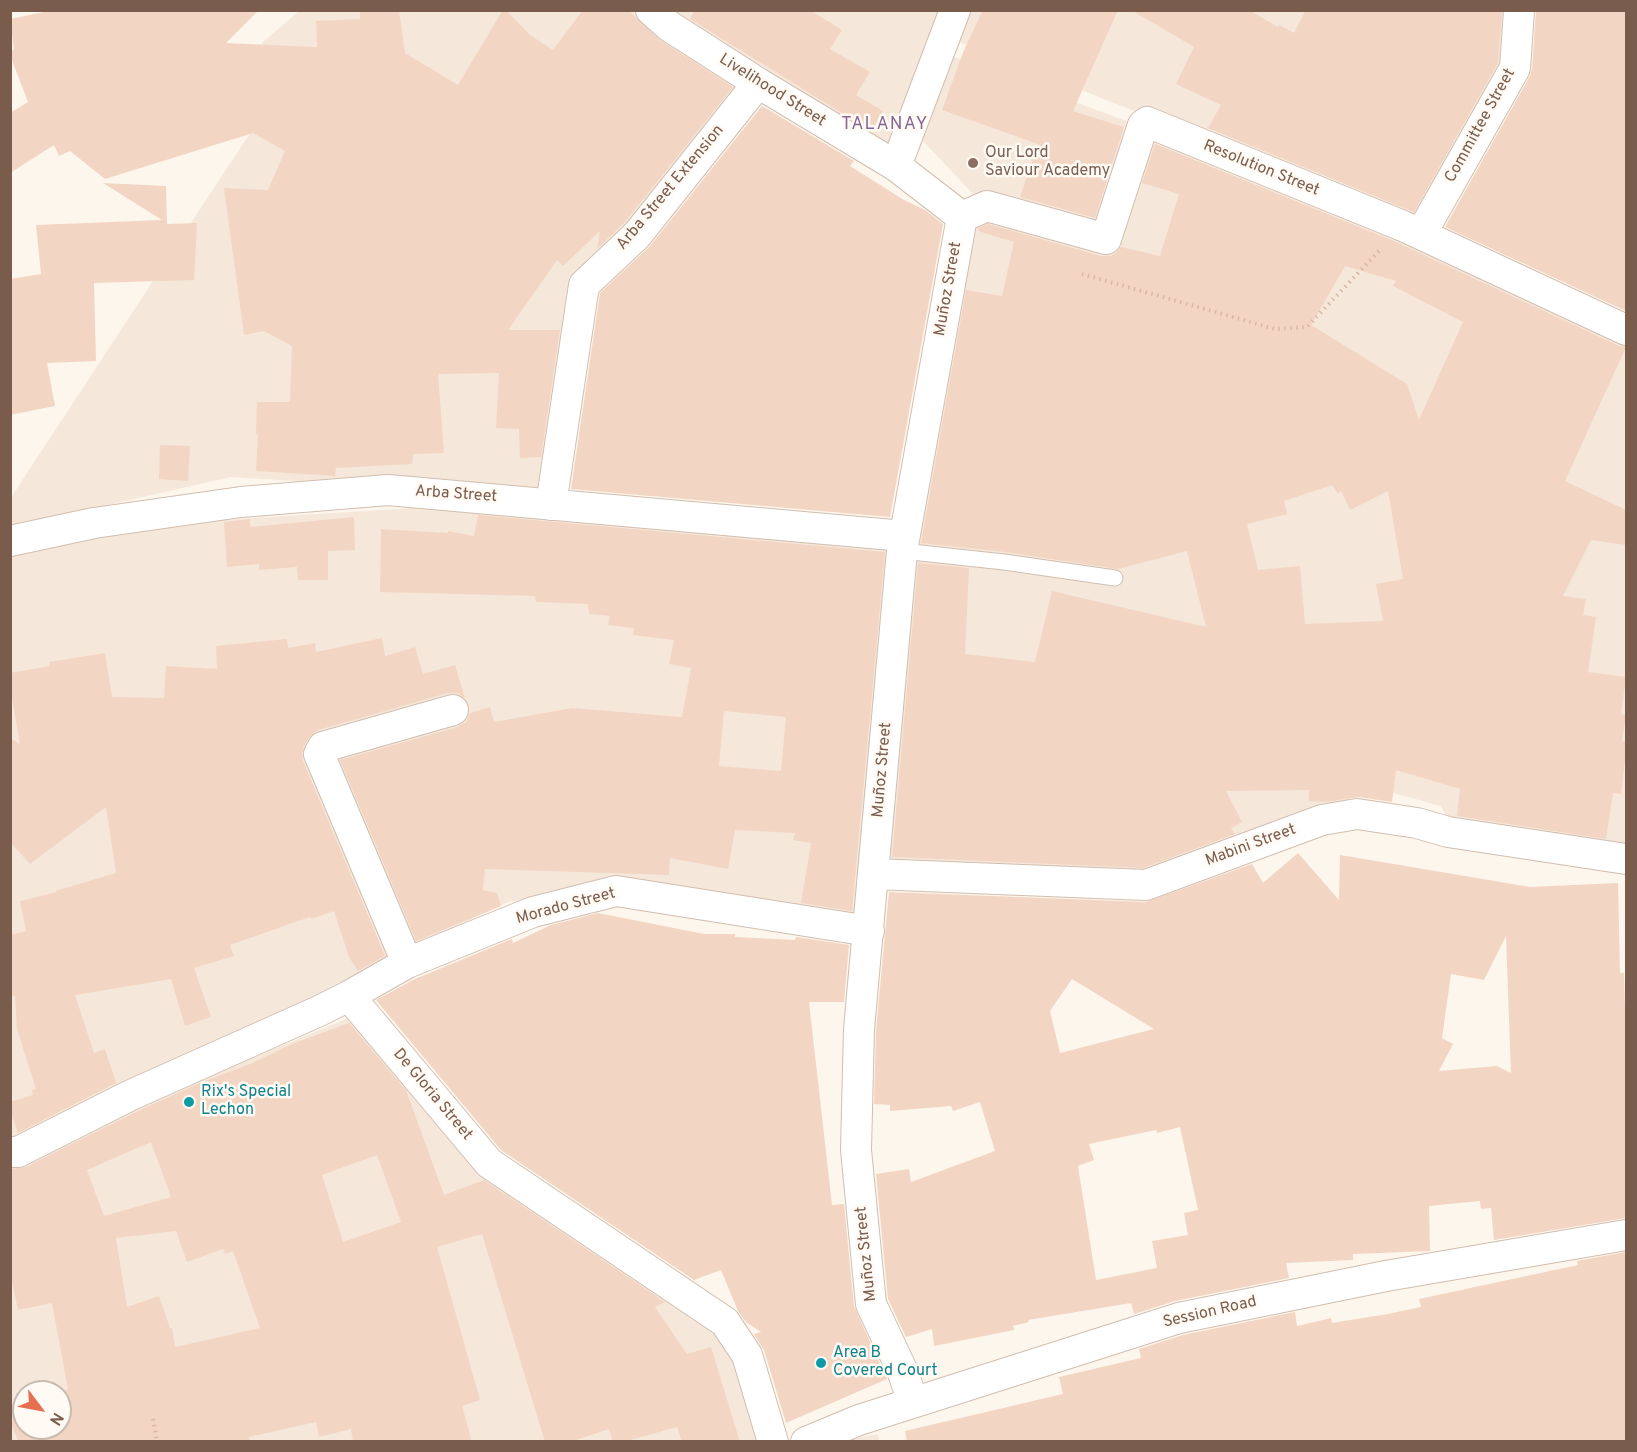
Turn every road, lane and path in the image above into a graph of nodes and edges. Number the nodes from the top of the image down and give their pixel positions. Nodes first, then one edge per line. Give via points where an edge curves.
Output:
1 (651, 10) edge
2 (955, 10) edge
3 (1519, 10) edge
4 (758, 83) junction
5 (896, 166) junction
6 (962, 217) junction
7 (1412, 230) junction
8 (1082, 274) dead end
9 (1626, 330) edge
10 (550, 505) junction
11 (10, 541) edge
12 (903, 543) junction
13 (1115, 578) dead end
14 (453, 711) dead end
15 (1626, 859) edge
16 (874, 874) junction
17 (869, 931) junction
18 (407, 963) junction
19 (349, 996) junction
20 (10, 1152) edge
21 (1626, 1235) edge
22 (913, 1402) junction
23 (153, 1419) dead end
24 (862, 1431) edge
25 (157, 1442) edge
26 (773, 1442) edge
27 (806, 1442) edge

1 - 4 street, Livelihood Street via 669,26
2 - 5 street
3 - 7 street, Committee Street via 1515,68
4 - 5 street, Livelihood Street
4 - 10 street, Arba Street Extension via 637,235 584,285
5 - 6 street
6 - 7 street, Resolution Street via 987,206 1106,240 1143,125 1148,123
6 - 12 street, Muñoz Street
7 - 8 path via 1307,327 1275,329
7 - 9 street, Resolution Street
10 - 11 street, Arba Street via 388,490 241,502 94,523
10 - 12 street, Arba Street
12 - 13 lane
12 - 16 street, Muñoz Street
14 - 18 street via 323,747 320,754
15 - 16 street, Mabini Street via 1357,814 1322,820 1146,885
16 - 17 street, Muñoz Street
17 - 18 street, Morado Street via 616,891 533,912
17 - 22 street, Muñoz Street via 859,1029 856,1150 870,1304
18 - 19 street, Morado Street
19 - 20 street via 18,1152
19 - 26 street, De Gloria Street via 489,1163 725,1322 747,1355
21 - 22 street, Session Road via 1386,1276 1179,1318
22 - 24 street, Session Road
23 - 25 path
24 - 27 street, Session Road

